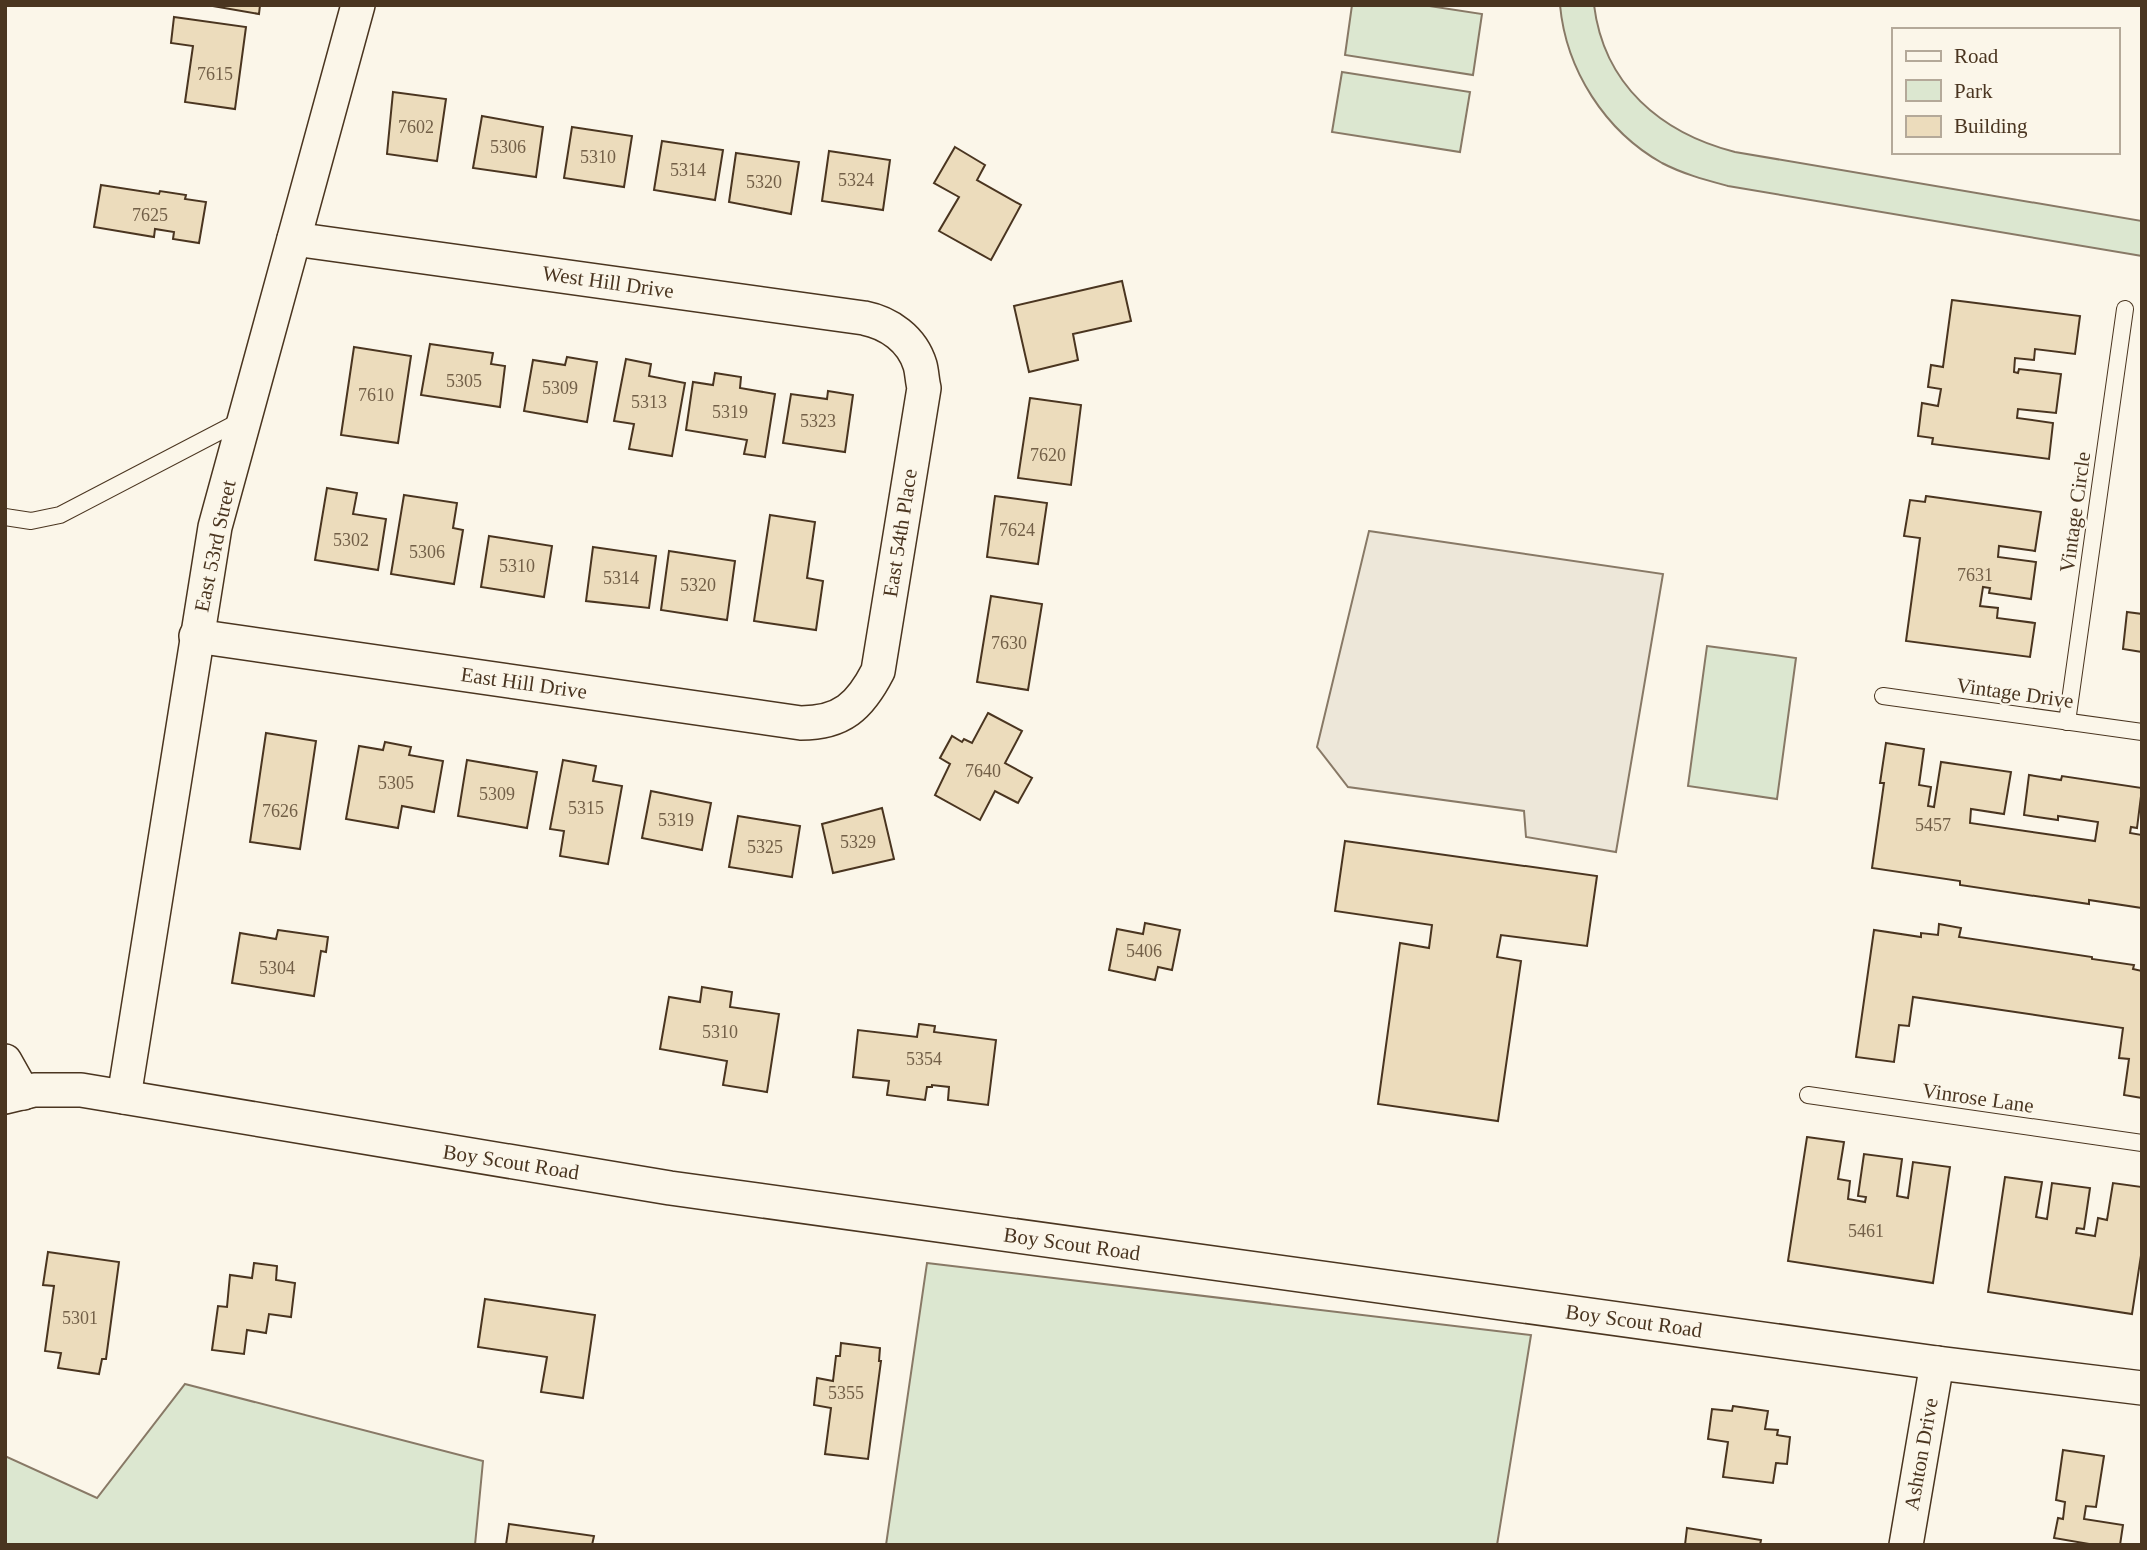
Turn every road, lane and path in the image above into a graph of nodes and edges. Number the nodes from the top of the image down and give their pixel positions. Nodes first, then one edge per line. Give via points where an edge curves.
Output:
1 (358, 5) edge
2 (294, 239) junction
3 (2124, 309) dead end
4 (911, 349) joint
5 (244, 419) junction
6 (5, 517) edge
7 (196, 636) junction
8 (1883, 696) dead end
9 (850, 710) joint
10 (2067, 722) junction
11 (2142, 732) edge
12 (5, 1061) edge
13 (14, 1095) edge
14 (1808, 1095) dead end
15 (124, 1097) junction
16 (2142, 1143) edge
17 (1937, 1363) junction
18 (2142, 1388) edge
19 (1906, 1545) edge

1 - 2 street, East 53rd Street
2 - 4 street, West Hill Drive via 864,318 895,331
2 - 5 street, East 53rd Street
3 - 10 lane, Vintage Circle
4 - 9 street, East 54th Place via 920,364 924,388 878,671
5 - 6 lane via 60,515 31,521
5 - 7 street, East 53rd Street via 215,527
7 - 9 street, East Hill Drive via 793,722 817,722
7 - 15 street, East 53rd Street
8 - 10 lane, Vintage Drive
10 - 11 lane, Vintage Drive
12 - 13 street
13 - 15 street, Boy Scout Road via 54,1088
14 - 16 lane, Vinrose Lane
15 - 17 street, Boy Scout Road via 670,1188
17 - 18 street, Boy Scout Road
17 - 19 street, Ashton Drive

